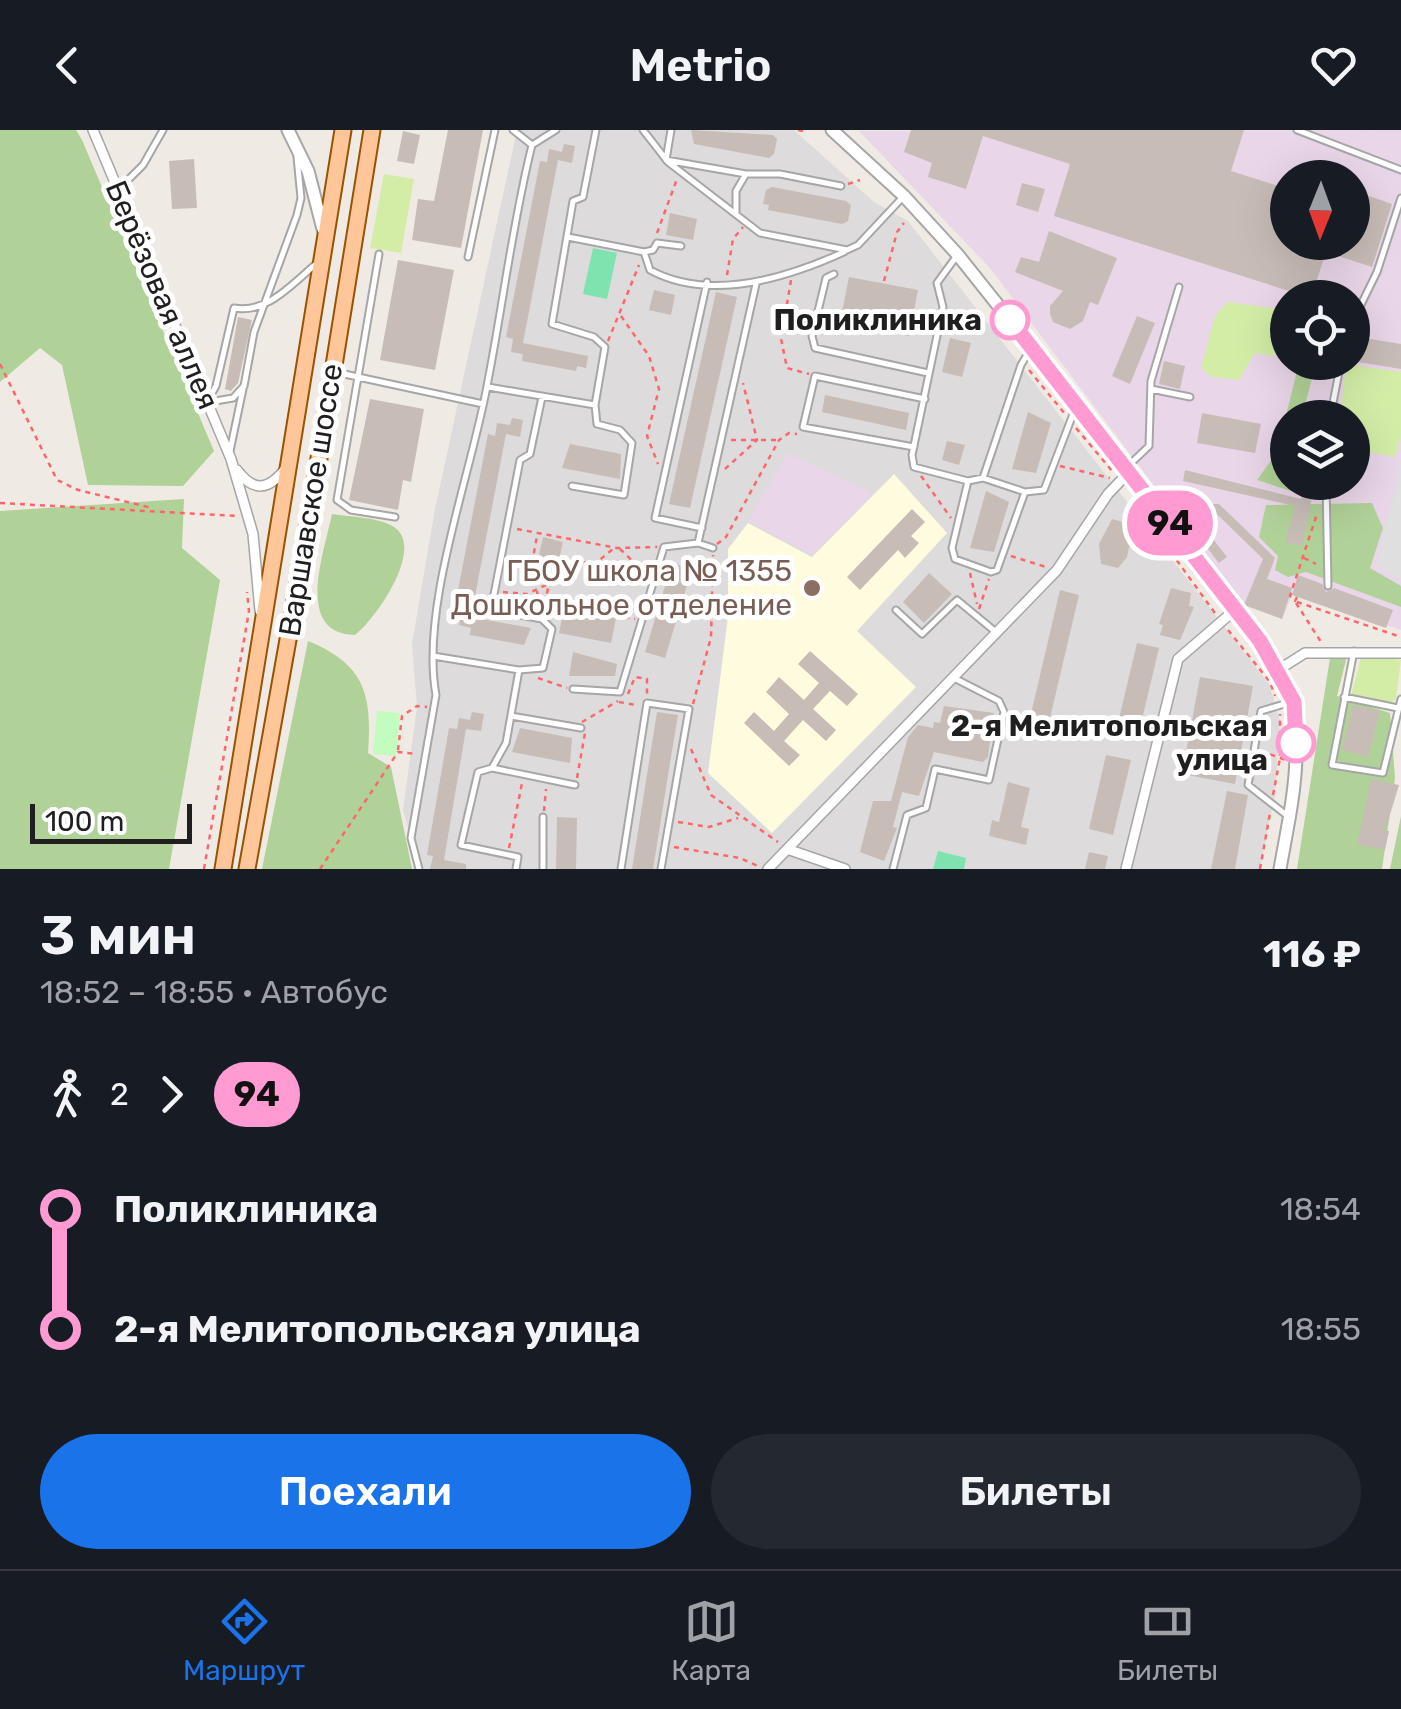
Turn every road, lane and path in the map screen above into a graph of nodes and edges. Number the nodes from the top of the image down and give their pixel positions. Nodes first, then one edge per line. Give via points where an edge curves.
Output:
1 (93, 130) edge
2 (163, 130) edge
3 (288, 130) edge
4 (343, 130) edge
5 (372, 130) edge
6 (495, 130) edge
7 (513, 130) edge
8 (556, 130) edge
9 (596, 130) edge
10 (643, 130) edge
11 (671, 130) edge
12 (1297, 130) edge
13 (838, 132) edge
14 (532, 145) junction
15 (296, 146) junction
16 (666, 160) junction
17 (1401, 170) edge
18 (746, 174) junction
19 (860, 180) dead end
20 (842, 186) joint
21 (118, 190) junction
22 (904, 196) junction
23 (1401, 198) edge
24 (736, 213) junction
25 (747, 222) junction
26 (906, 222) dead end
27 (567, 236) junction
28 (325, 241) junction
29 (681, 246) dead end
30 (847, 250) junction
31 (644, 252) junction
32 (379, 254) dead end
33 (958, 255) junction
34 (468, 258) dead end
35 (322, 259) junction
36 (792, 273) junction
37 (834, 274) dead end
38 (707, 282) junction
39 (884, 282) dead end
40 (725, 283) junction
41 (756, 284) junction
42 (1370, 286) edge
43 (1179, 287) dead end
44 (262, 307) junction
45 (619, 314) dead end
46 (1032, 348) junction
47 (0, 364) edge
48 (739, 368) junction
49 (333, 371) junction
50 (928, 372) junction
51 (815, 376) junction
52 (358, 377) junction
53 (244, 386) junction
54 (488, 386) junction
55 (1150, 389) junction
56 (542, 397) junction
57 (1190, 397) dead end
58 (925, 399) junction
59 (206, 402) junction
60 (483, 404) junction
61 (595, 406) junction
62 (1076, 406) junction
63 (789, 432) dead end
64 (723, 440) junction
65 (757, 440) junction
66 (780, 440) junction
67 (914, 447) junction
68 (230, 457) junction
69 (288, 464) junction
70 (1054, 464) junction
71 (914, 466) junction
72 (1126, 473) junction
73 (982, 478) junction
74 (713, 479) junction
75 (664, 480) junction
76 (968, 482) junction
77 (572, 486) dead end
78 (1025, 492) junction
79 (1321, 500) edge
80 (1326, 500) edge
81 (0, 503) edge
82 (158, 510) junction
83 (395, 517) dead end
84 (956, 526) junction
85 (243, 527) dead end
86 (507, 527) junction
87 (702, 528) junction
88 (537, 533) junction
89 (698, 543) junction
90 (1165, 544) dead end
91 (664, 547) junction
92 (617, 548) junction
93 (713, 548) junction
94 (1004, 554) junction
95 (501, 557) junction
96 (1303, 557) junction
97 (532, 564) junction
98 (1316, 564) dead end
99 (968, 566) junction
100 (1057, 570) junction
101 (991, 572) junction
102 (246, 578) dead end
103 (654, 582) junction
104 (549, 583) junction
105 (1328, 586) dead end
106 (536, 589) junction
107 (494, 591) junction
108 (527, 594) junction
109 (1296, 599) junction
110 (1236, 609) junction
111 (896, 610) dead end
112 (605, 612) dead end
113 (977, 612) junction
114 (521, 615) junction
115 (542, 619) junction
116 (642, 620) junction
117 (1222, 623) junction
118 (261, 632) junction
119 (998, 634) junction
120 (1401, 636) edge
121 (1325, 650) junction
122 (1354, 650) junction
123 (1401, 653) edge
124 (433, 656) junction
125 (520, 670) junction
126 (1278, 670) junction
127 (534, 672) junction
128 (952, 677) junction
129 (574, 689) joint
130 (620, 692) junction
131 (1344, 697) junction
132 (1401, 698) edge
133 (618, 702) junction
134 (1294, 702) junction
135 (647, 705) junction
136 (1278, 706) junction
137 (434, 707) junction
138 (1398, 708) junction
139 (688, 709) junction
140 (511, 716) junction
141 (581, 728) junction
142 (684, 734) junction
143 (1254, 749) junction
144 (398, 752) junction
145 (425, 755) junction
146 (1280, 758) junction
147 (1296, 764) junction
148 (492, 768) junction
149 (524, 774) junction
150 (546, 779) junction
151 (575, 785) joint
152 (1273, 795) dead end
153 (1270, 814) dead end
154 (543, 817) joint
155 (740, 817) junction
156 (1288, 817) junction
157 (669, 820) junction
158 (665, 846) junction
159 (788, 849) junction
160 (507, 854) junction
161 (204, 869) edge
162 (223, 869) edge
163 (247, 869) edge
164 (320, 869) edge
165 (419, 869) edge
166 (516, 869) edge
167 (543, 869) edge
168 (621, 869) edge
169 (661, 869) edge
170 (766, 869) edge
171 (845, 869) edge
172 (893, 869) edge
173 (1126, 869) edge
174 (1260, 869) edge
175 (1280, 869) edge

1 - 21 street, Берёзовая аллея
2 - 21 lane
3 - 15 street
4 - 28 main road, Варшавское шоссе
5 - 49 main road, Варшавское шоссе
6 - 34 lane
7 - 14 lane
8 - 14 lane
9 - 27 lane via 584,197 574,201
10 - 16 lane
11 - 16 lane
12 - 17 lane
13 - 22 street
14 - 54 lane
15 - 28 street
15 - 44 lane via 301,198
16 - 18 lane
16 - 24 lane
18 - 20 lane
18 - 24 lane via 736,191
19 - 20 path
21 - 59 street, Берёзовая аллея
22 - 30 lane
22 - 33 street
23 - 42 lane
24 - 25 lane
25 - 30 lane via 760,233
25 - 40 path via 733,240
26 - 39 path
27 - 31 lane
27 - 61 lane via 552,324 605,347
28 - 35 main road, Варшавское шоссе
29 - 31 lane via 657,243
30 - 36 lane
31 - 38 lane via 650,270 660,275
32 - 52 lane
33 - 46 street
33 - 50 lane via 937,283 943,306
35 - 44 lane
35 - 69 main road, Варшавское шоссе
36 - 41 lane
36 - 51 path via 780,351 787,368
37 - 50 lane via 826,278 815,348
38 - 40 lane
38 - 75 lane
40 - 41 lane
41 - 48 lane
43 - 55 lane
44 - 53 lane
44 - 59 lane via 234,308 216,386
45 - 75 path via 649,356 659,388 648,436
46 - 62 street
46 - 73 lane
47 - 82 path via 57,480
48 - 64 lane
48 - 65 path
49 - 52 lane
49 - 163 main road, Варшавское шоссе
50 - 58 lane
51 - 58 lane
51 - 67 lane via 803,428
52 - 60 lane
52 - 83 lane via 336,500 351,510
53 - 59 lane via 233,398
53 - 68 lane
54 - 56 lane
54 - 60 lane
55 - 57 lane
55 - 72 lane via 1149,446
56 - 61 lane
56 - 86 lane
58 - 67 lane
59 - 68 street, Берёзовая аллея
60 - 124 lane
61 - 77 lane via 597,424 620,430 632,443 624,495
62 - 70 lane
62 - 72 street
63 - 66 path
64 - 65 path
64 - 74 lane
65 - 66 path
65 - 74 path
66 - 93 path via 726,537
67 - 71 lane
68 - 69 street via 258,488
68 - 118 street, Берёзовая аллея via 254,534
69 - 118 main road, Варшавское шоссе
70 - 72 path
70 - 78 lane via 1044,490
71 - 76 lane
71 - 84 path
72 - 100 street
72 - 110 street
73 - 76 lane
73 - 78 lane
74 - 87 lane
75 - 87 lane via 656,518
76 - 84 lane
78 - 94 lane
79 - 96 path
80 - 105 lane
81 - 82 path
82 - 85 path via 237,514
84 - 99 lane via 955,559
86 - 88 path
86 - 95 lane
87 - 89 lane
88 - 92 path
88 - 97 path
89 - 91 lane
89 - 93 lane
90 - 117 path
91 - 92 path
91 - 103 lane
92 - 103 path
92 - 104 path
93 - 139 path via 711,636
94 - 100 path
94 - 101 lane
95 - 97 path
95 - 107 lane
96 - 98 path
96 - 109 path via 1290,596
97 - 106 path
99 - 101 lane
99 - 113 path
100 - 119 street
101 - 113 path
102 - 161 path via 249,612
103 - 116 lane
104 - 106 path
104 - 115 path
106 - 108 path
106 - 115 path
107 - 108 path
107 - 114 lane via 491,610
108 - 114 path
109 - 120 path
109 - 121 path
110 - 117 street
110 - 126 street
111 - 113 lane via 922,634 957,600
112 - 116 path
113 - 119 lane
114 - 115 lane
115 - 127 lane via 552,629 542,668
116 - 130 lane
117 - 136 path via 1270,682
117 - 173 street via 1178,658
118 - 162 main road, Варшавское шоссе
119 - 128 street
121 - 122 street
121 - 126 street via 1305,653
122 - 123 street
122 - 131 lane
124 - 125 lane
124 - 137 lane
125 - 127 lane
125 - 140 lane
126 - 134 street
127 - 129 path via 541,683
128 - 159 street
128 - 172 lane via 999,701 1004,712 990,780 935,769 926,808 907,815
129 - 130 lane
130 - 133 path
130 - 135 path via 629,694 634,677 647,679
131 - 138 lane
131 - 138 lane via 1329,762 1379,776
132 - 138 lane
133 - 135 path
133 - 141 path via 582,721
134 - 136 lane
134 - 147 street
135 - 139 lane
135 - 168 lane
136 - 143 lane via 1261,711
136 - 146 path
137 - 144 path via 418,706 402,716
137 - 145 lane
139 - 142 lane
140 - 141 lane
140 - 148 lane
141 - 151 path via 587,735
142 - 155 path via 712,795
142 - 157 lane
143 - 146 path
143 - 156 lane via 1248,786
144 - 145 path
144 - 164 path
145 - 165 lane via 411,838
146 - 147 path
146 - 152 path
147 - 156 street
148 - 149 lane
148 - 160 lane via 478,772 461,845
149 - 150 lane
149 - 160 path
150 - 151 lane
150 - 154 path
153 - 174 path
154 - 167 lane
155 - 157 path via 709,827
155 - 159 path
156 - 175 street
157 - 158 lane
158 - 169 lane
158 - 170 path
159 - 170 street
159 - 171 street
160 - 166 lane via 518,857

